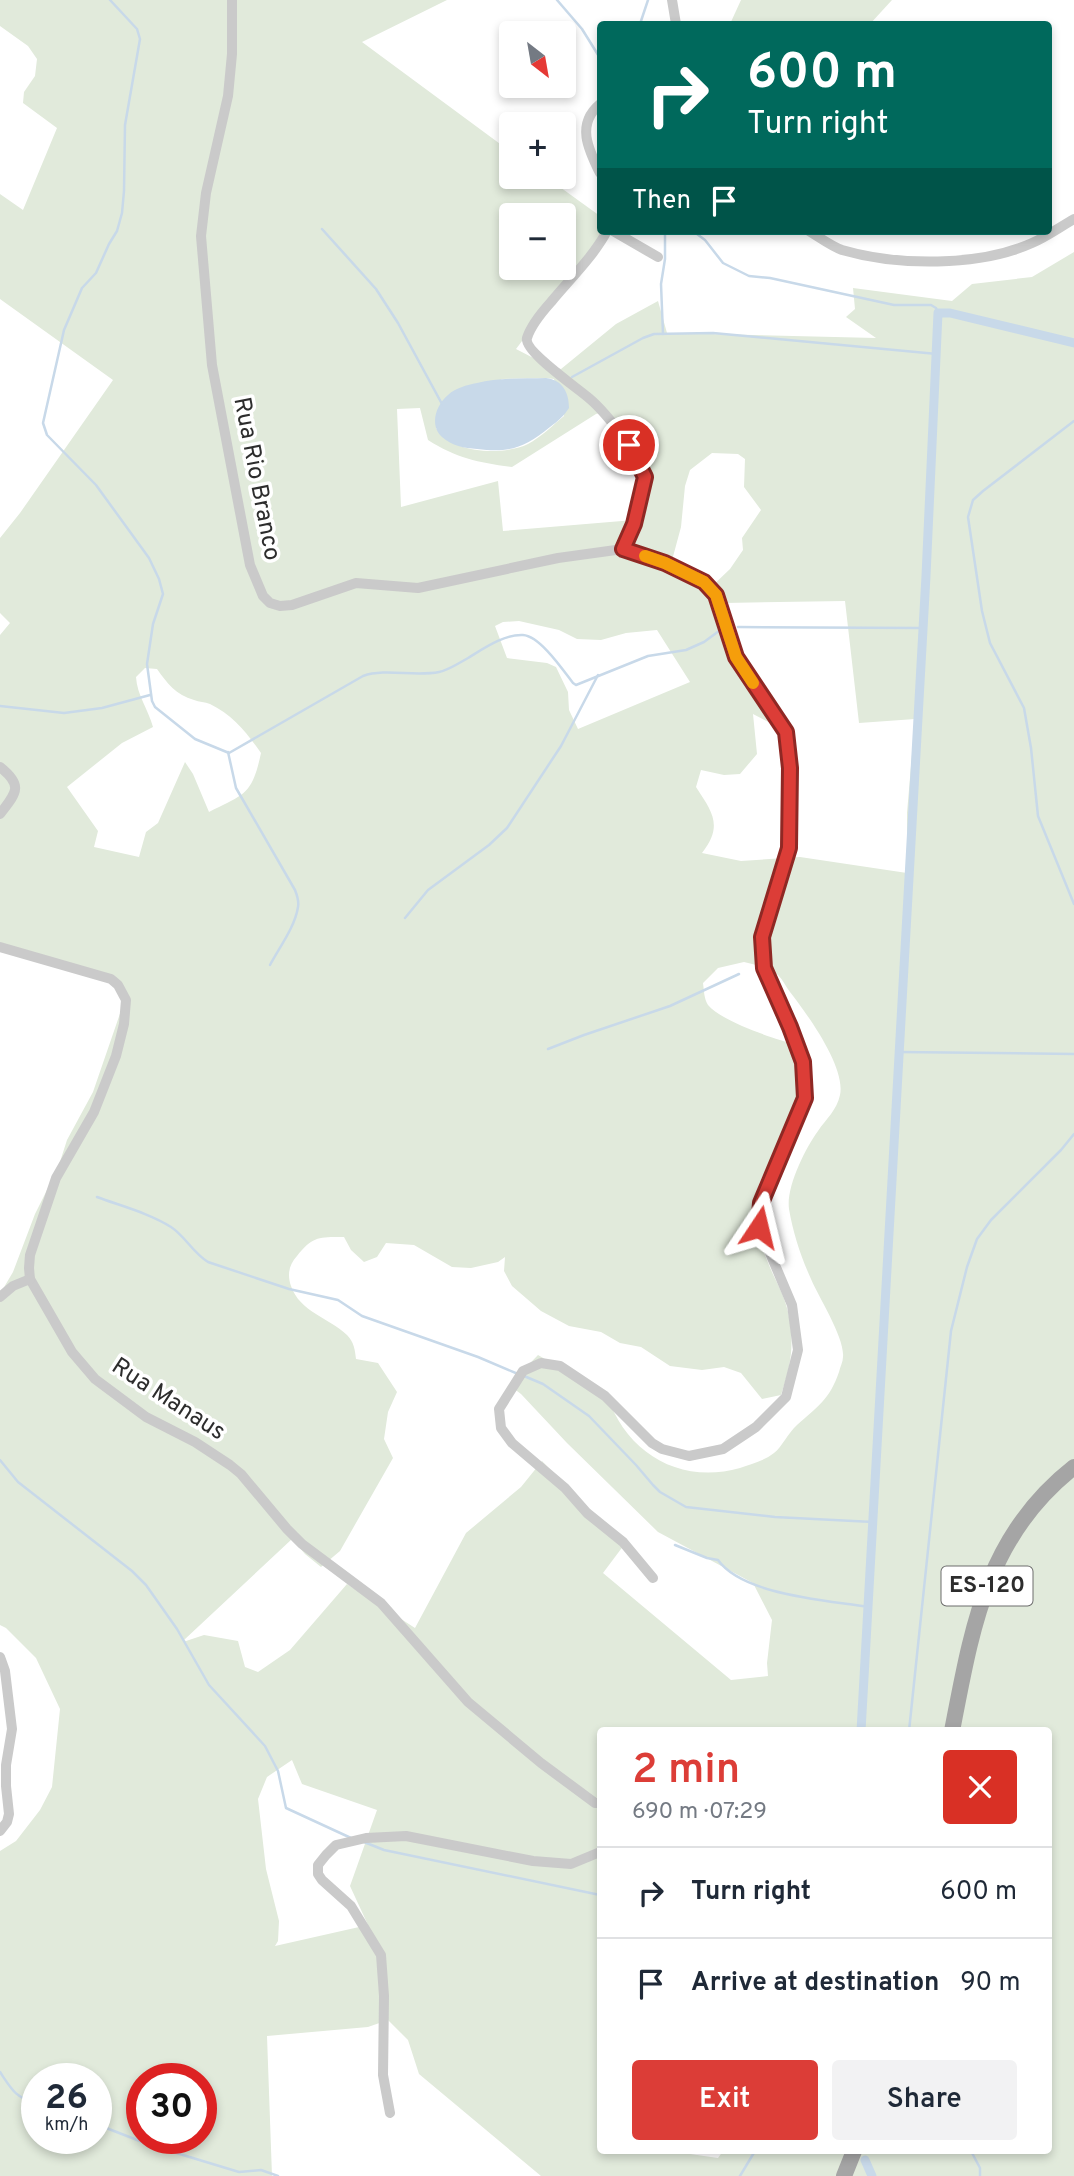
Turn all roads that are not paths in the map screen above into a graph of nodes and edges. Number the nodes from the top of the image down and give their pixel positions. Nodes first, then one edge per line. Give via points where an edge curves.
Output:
1 (232, 0) edge
2 (672, 0) edge
3 (676, 21) edge
4 (597, 107) edge
5 (597, 167) edge
6 (1074, 219) edge
7 (1052, 232) edge
8 (605, 235) edge
9 (620, 235) edge
10 (816, 235) edge
11 (1046, 235) edge
12 (658, 257) dead end
13 (623, 549) junction
14 (0, 767) edge
15 (0, 814) edge
16 (0, 947) edge
17 (30, 1279) junction
18 (0, 1297) edge
19 (1074, 1467) edge
20 (653, 1578) dead end
21 (0, 1657) edge
22 (954, 1727) edge
23 (6, 1765) junction
24 (0, 1774) edge
25 (597, 1802) edge
26 (0, 1831) edge
27 (597, 1853) edge
28 (390, 2113) dead end
29 (853, 2154) edge
30 (844, 2176) edge

1 - 13 street, Rua Rio Branco via 228,96 201,236 212,365 250,565 263,596 270,603 292,605 356,583 418,588
2 - 3 street
4 - 5 street via 589,114 586,129
6 - 7 street
8 - 13 street via 538,317 526,339 536,355 593,401 629,445 643,472 634,524
9 - 12 street
10 - 11 street via 839,249 935,261 993,256
13 - 20 street via 704,582 716,595 736,657 786,732 789,848 762,937 764,968 803,1062 805,1098 761,1203 759,1227 792,1305 798,1350 786,1396 756,1427 723,1449 688,1456 671,1452 652,1443 605,1395 560,1366 541,1363 523,1371 499,1409 501,1428 512,1443 623,1542
14 - 15 street via 16,786
16 - 17 street via 111,979 126,1000 124,1024 106,1085 56,1178 30,1255
17 - 18 street
17 - 25 street, Rua Manaus via 72,1352 95,1380 146,1417 195,1442 241,1474 302,1544 381,1603 468,1702
19 - 22 main road, ES-120 via 1037,1501 996,1564 972,1631
21 - 23 street via 12,1718
23 - 24 street
23 - 26 street via 9,1814
27 - 28 street via 571,1864 533,1861 406,1836 336,1845 318,1865 322,1880 351,1906 381,1955 383,2075
29 - 30 main road

